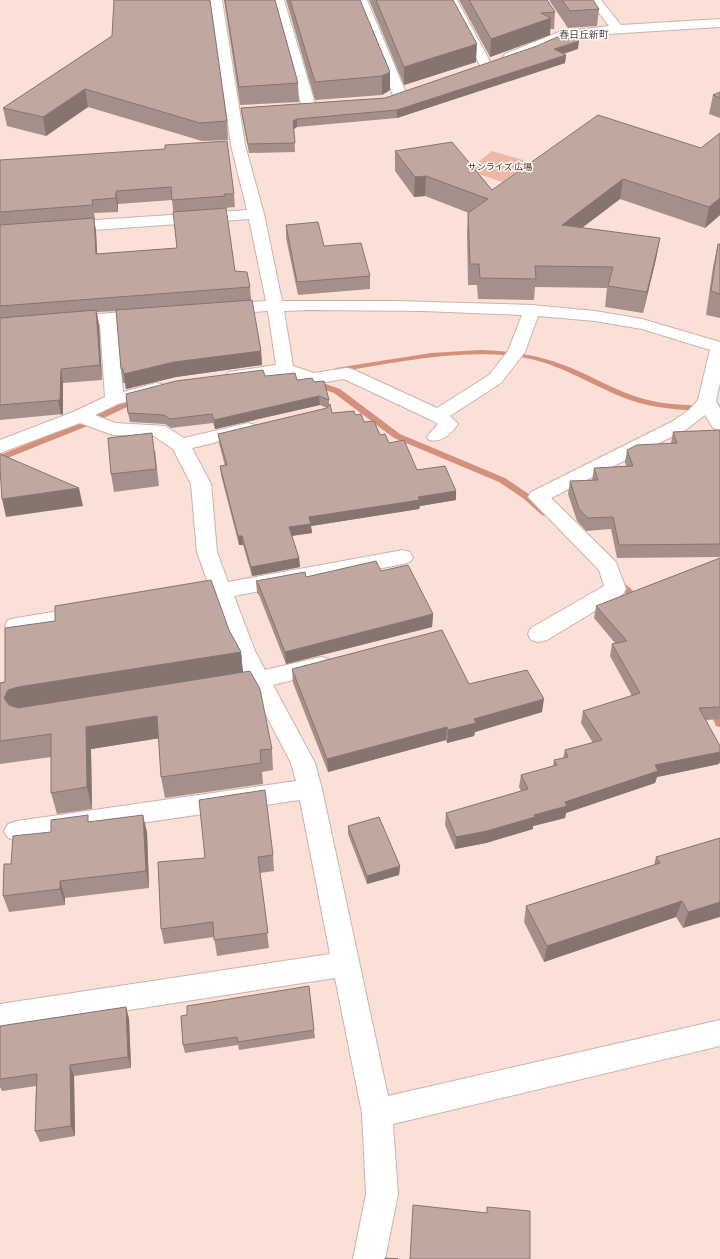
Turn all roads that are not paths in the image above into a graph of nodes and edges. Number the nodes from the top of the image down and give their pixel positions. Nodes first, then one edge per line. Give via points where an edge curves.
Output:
1 (216, 0) edge
2 (278, 0) edge
3 (361, 0) edge
4 (451, 0) edge
5 (595, 0) edge
6 (557, 23) dead end
7 (720, 23) edge
8 (618, 29) junction
9 (565, 35) junction
10 (486, 65) junction
11 (472, 70) edge
12 (414, 89) edge
13 (399, 94) junction
14 (385, 100) edge
15 (324, 106) edge
16 (309, 107) junction
17 (293, 108) edge
18 (256, 214) junction
19 (46, 229) edge
20 (275, 305) junction
21 (211, 310) edge
22 (532, 310) junction
23 (163, 313) edge
24 (108, 318) junction
25 (54, 322) edge
26 (719, 347) edge
27 (285, 369) junction
28 (223, 377) edge
29 (169, 384) edge
30 (114, 399) junction
31 (716, 415) edge
32 (80, 416) junction
33 (438, 416) junction
34 (266, 425) edge
35 (436, 436) dead end
36 (181, 445) junction
37 (0, 447) edge
38 (403, 557) dead end
39 (221, 591) junction
40 (183, 598) edge
41 (100, 612) edge
42 (16, 626) edge
43 (539, 634) dead end
44 (345, 659) edge
45 (260, 681) junction
46 (228, 686) edge
47 (310, 789) junction
48 (17, 831) dead end
49 (346, 964) junction
50 (0, 1017) edge
51 (720, 1033) edge
52 (377, 1113) junction
53 (370, 1259) edge

1 - 18 street via 240,112 230,145
2 - 16 street
3 - 13 street
4 - 10 street
5 - 8 street
6 - 9 street
7 - 8 street
8 - 9 street
9 - 10 street
10 - 11 street
12 - 13 street
13 - 14 street
15 - 16 street
16 - 17 street
18 - 19 street
18 - 20 street
20 - 21 street
20 - 22 street
20 - 27 street
22 - 26 street via 642,324
22 - 33 street via 516,352 495,379
23 - 24 street
24 - 25 street
24 - 30 street
26 - 31 street
27 - 28 street
27 - 33 street via 313,379 346,373
29 - 30 street
30 - 32 street
31 - 43 street via 696,414 680,425 538,497 609,567 615,589
32 - 36 street via 113,429 158,430
32 - 37 street
33 - 35 street via 449,424
34 - 36 street
36 - 39 street via 201,484 207,552
38 - 39 street
39 - 40 street
39 - 45 street via 244,651
41 - 42 street
44 - 45 street
45 - 46 street
45 - 47 street via 303,763
47 - 48 street
47 - 49 street
49 - 50 street
49 - 52 street
51 - 52 street
52 - 53 street via 382,1194

